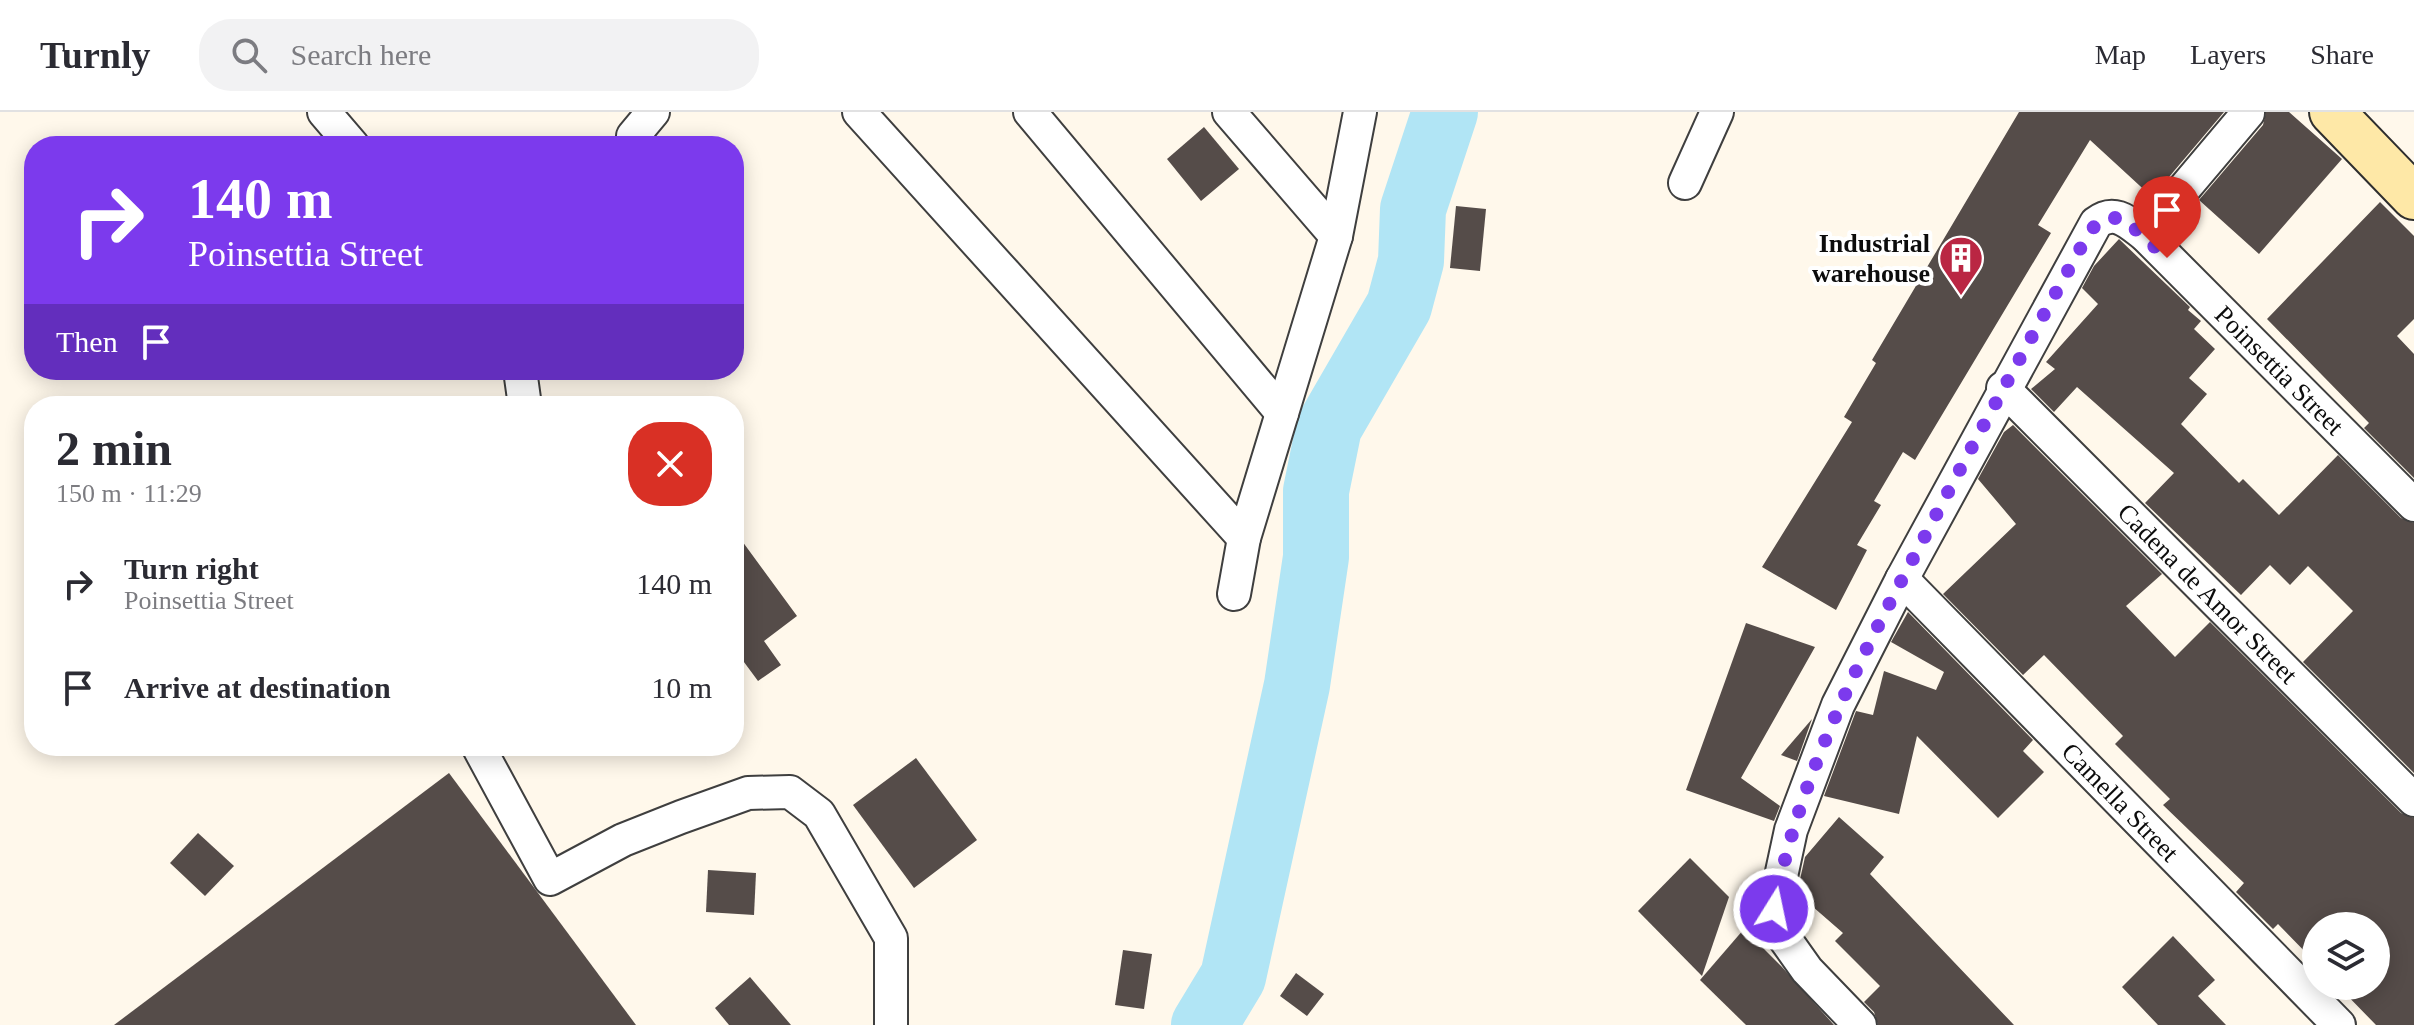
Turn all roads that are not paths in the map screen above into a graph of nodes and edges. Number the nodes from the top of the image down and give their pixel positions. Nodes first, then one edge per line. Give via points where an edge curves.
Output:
1 (324, 112) edge
2 (859, 112) edge
3 (1030, 112) edge
4 (1229, 112) edge
5 (1360, 112) edge
6 (1717, 112) edge
7 (2332, 112) edge
8 (2248, 113) edge
9 (344, 136) edge
10 (1685, 183) dead end
11 (2414, 197) edge
12 (2145, 235) junction
13 (1336, 236) junction
14 (2003, 388) junction
15 (1282, 413) junction
16 (2414, 505) edge
17 (1244, 538) junction
18 (1902, 579) junction
19 (1234, 594) dead end
20 (483, 756) edge
21 (2414, 800) edge
22 (2323, 1020) edge
23 (891, 1025) edge
24 (1860, 1025) edge

1 - 9 street
2 - 17 street
3 - 15 street
4 - 13 street
5 - 13 street
6 - 10 street
7 - 11 street
8 - 12 street
12 - 14 street, Poinsettia Street via 2123,218 2103,218 2090,231
12 - 16 street, Poinsettia Street
13 - 15 street
14 - 18 street
14 - 21 street, Cadena de Amor Street
15 - 17 street
17 - 19 street
18 - 22 street, Camella Street
18 - 24 street via 1838,705 1791,830 1774,909 1785,939 1807,970
20 - 23 street via 550,879 623,840 748,793 790,792 819,814 891,938

